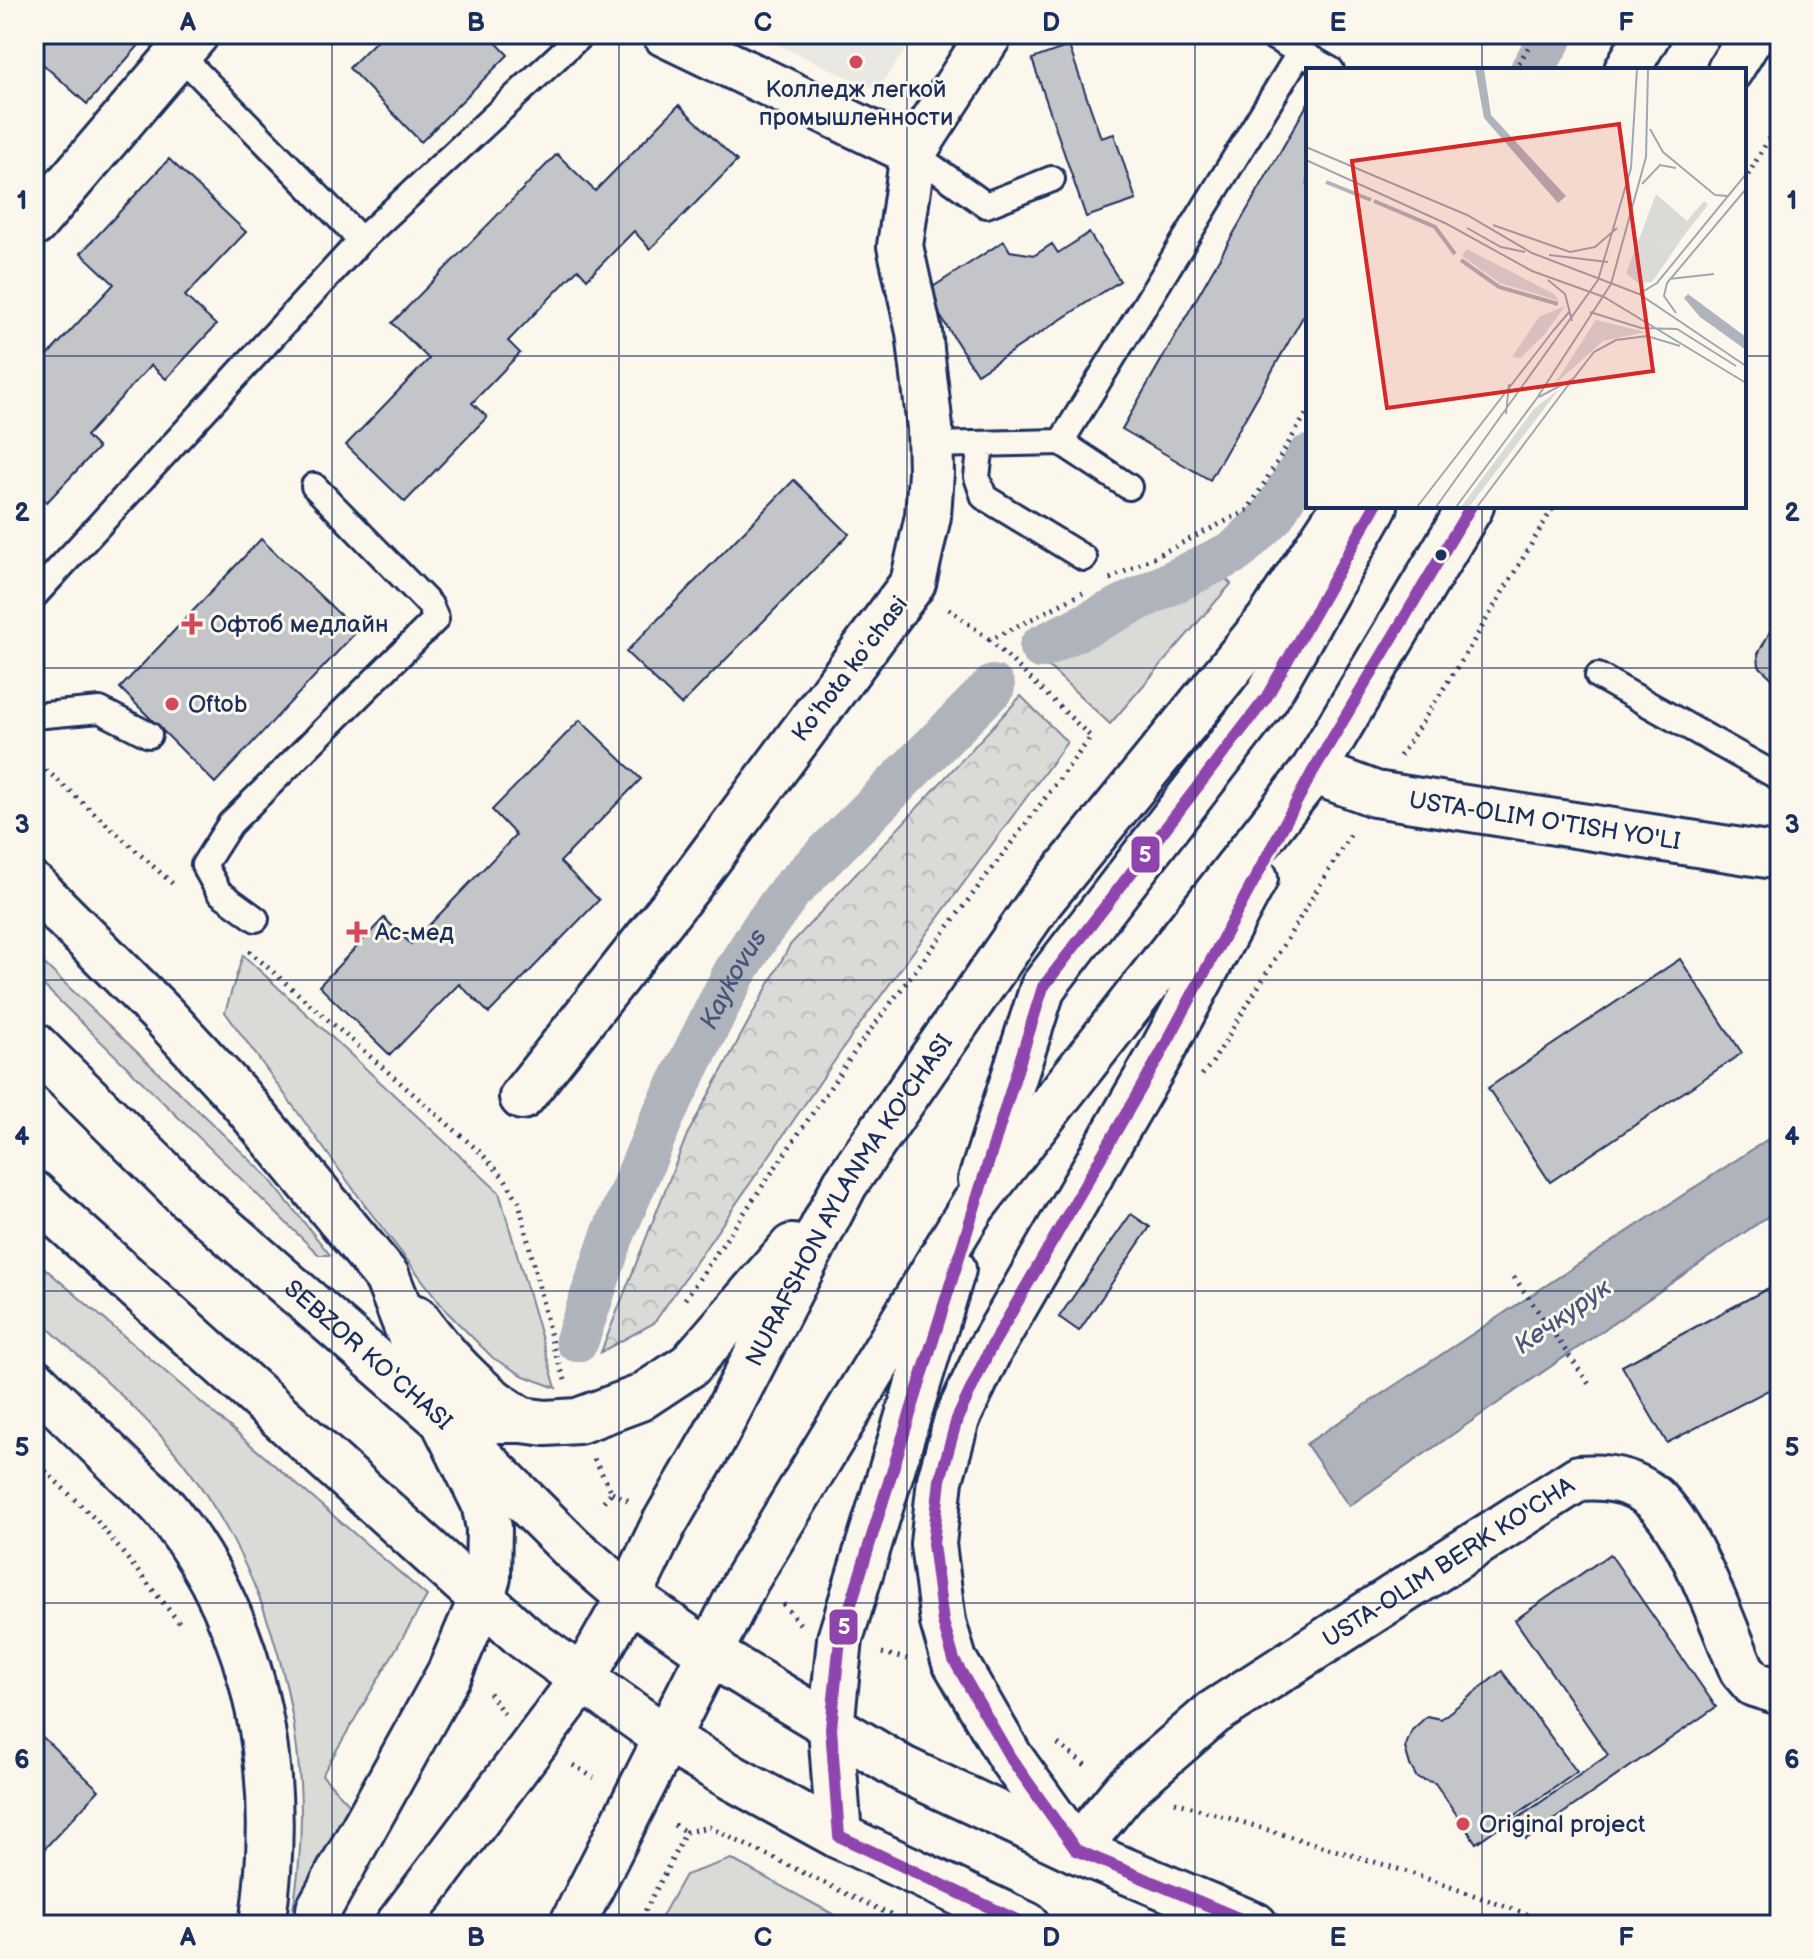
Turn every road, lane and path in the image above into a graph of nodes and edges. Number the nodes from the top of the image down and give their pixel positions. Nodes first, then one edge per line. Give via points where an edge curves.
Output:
1 (582, 34) edge
2 (665, 34) edge
3 (990, 34) edge
4 (1268, 34) edge
5 (1536, 34) edge
6 (1648, 34) edge
7 (1752, 34) edge
8 (188, 44) edge
9 (1300, 52) junction
10 (1328, 68) edge
11 (1516, 68) edge
12 (1628, 68) edge
13 (1731, 68) edge
14 (1780, 119) edge
15 (913, 153) junction
16 (1746, 178) edge
17 (1052, 179) dead end
18 (34, 224) edge
19 (361, 240) junction
20 (1306, 414) edge
21 (1061, 442) junction
22 (981, 444) junction
23 (931, 445) junction
24 (314, 486) dead end
25 (1129, 487) dead end
26 (1343, 508) edge
27 (1374, 508) edge
28 (1470, 508) edge
29 (1553, 508) edge
30 (1084, 558) dead end
31 (913, 583) junction
32 (1098, 585) dead end
33 (1085, 592) dead end
34 (34, 596) edge
35 (990, 640) junction
36 (1598, 676) dead end
37 (34, 716) edge
38 (149, 735) dead end
39 (34, 759) edge
40 (1313, 771) junction
41 (1780, 778) edge
42 (1375, 794) junction
43 (1780, 857) edge
44 (177, 887) dead end
45 (40, 897) edge
46 (256, 919) dead end
47 (248, 950) dead end
48 (34, 1045) edge
49 (1194, 1085) dead end
50 (522, 1097) dead end
51 (845, 1184) junction
52 (34, 1194) edge
53 (972, 1207) junction
54 (387, 1277) junction
55 (1514, 1277) dead end
56 (677, 1310) dead end
57 (34, 1381) edge
58 (1591, 1387) dead end
59 (569, 1391) dead end
60 (443, 1420) junction
61 (522, 1420) junction
62 (590, 1452) dead end
63 (34, 1460) edge
64 (612, 1492) junction
65 (633, 1502) dead end
66 (600, 1505) dead end
67 (629, 1597) junction
68 (481, 1600) junction
69 (781, 1602) dead end
70 (800, 1624) dead end
71 (183, 1627) dead end
72 (870, 1651) dead end
73 (711, 1654) junction
74 (910, 1659) dead end
75 (582, 1680) junction
76 (488, 1692) dead end
77 (1780, 1692) edge
78 (509, 1722) dead end
79 (831, 1728) junction
80 (667, 1739) junction
81 (1052, 1739) dead end
82 (573, 1765) dead end
83 (594, 1778) dead end
84 (1127, 1788) junction
85 (674, 1825) dead end
86 (686, 1832) junction
87 (839, 1836) junction
88 (1076, 1850) junction
89 (262, 1925) edge
90 (319, 1925) edge
91 (398, 1925) edge
92 (572, 1925) edge
93 (638, 1925) edge
94 (911, 1925) edge
95 (1027, 1925) edge
96 (1255, 1925) edge
97 (1558, 1925) edge

1 - 19 lane
2 - 15 main road
3 - 15 main road, Koʻhota koʻchasi
4 - 9 lane
5 - 11 path
6 - 12 main road
7 - 13 main road
8 - 18 main road
8 - 19 lane
9 - 10 lane
9 - 21 lane
14 - 16 path
15 - 17 lane via 986,205
15 - 23 main road, Koʻhota koʻchasi via 900,246 927,381
19 - 34 lane
20 - 32 path via 1248,510
21 - 22 lane
21 - 25 lane
22 - 23 lane
22 - 30 lane via 977,477 984,497
23 - 31 main road, Koʻhota koʻchasi via 928,516
24 - 46 lane via 430,605 436,619 230,824 204,865 219,892
26 - 51 main road, NURAFSHON AYLANMA KO'CHASI via 1269,620 1040,902
27 - 53 main road via 1266,698 1043,987
28 - 40 main road
29 - 42 path
31 - 35 path
31 - 50 main road, Koʻhota koʻchasi via 690,884
33 - 35 path
35 - 56 path via 1091,737 860,1044
36 - 41 lane
37 - 38 lane via 100,710
39 - 44 path
40 - 42 main road, USTA-OLIM O'TISH YO'LI
40 - 53 main road
40 - 88 main road via 1160,1055 989,1351 957,1419 940,1480 933,1544 943,1622 954,1660 1010,1757
42 - 43 main road, USTA-OLIM O'TISH YO'LI
42 - 49 path
45 - 54 main road via 237,1095
47 - 59 path via 505,1179 519,1202 553,1347
48 - 60 main road, SEBZOR KO‘CHASI via 189,1198
51 - 61 main road via 737,1314 675,1377 640,1398 578,1421
51 - 67 main road, NURAFSHON AYLANMA KO'CHASI
52 - 68 main road
53 - 73 main road via 747,1579
53 - 79 main road via 840,1639
54 - 60 main road
54 - 61 main road via 455,1367
55 - 58 path
57 - 89 main road via 167,1511 194,1549 232,1625 261,1717 269,1765 271,1838
60 - 61 main road
60 - 67 main road, SEBZOR KO‘CHASI
60 - 68 main road via 484,1503 490,1552
62 - 64 path
63 - 71 path via 97,1521
64 - 65 path
64 - 66 path
67 - 73 main road, SEBZOR KO‘CHASI
67 - 75 main road, NURAFSHON AYLANMA KO'CHASI
68 - 75 main road
68 - 90 main road via 450,1672 319,1909
69 - 70 path
72 - 74 path
73 - 79 main road, SEBZOR KO‘CHASI
73 - 80 main road
75 - 80 main road
75 - 91 main road, NURAFSHON AYLANMA KO'CHASI
76 - 78 path
77 - 84 main road, USTA-OLIM BERK KO'CHA via 1754,1684 1742,1670 1681,1533 1658,1504 1629,1484 1605,1476 1579,1478 1213,1713
79 - 87 main road
79 - 88 main road, SEBZOR KO‘CHASI via 903,1769
80 - 87 main road
80 - 92 main road
81 - 84 path via 1084,1765
82 - 83 path
84 - 88 main road, USTA-OLIM BERK KO'CHA
84 - 97 path via 1408,1872
85 - 86 path
86 - 93 path
86 - 94 path via 709,1827
87 - 95 main road
88 - 96 main road, SEBZOR KO‘CHASI

